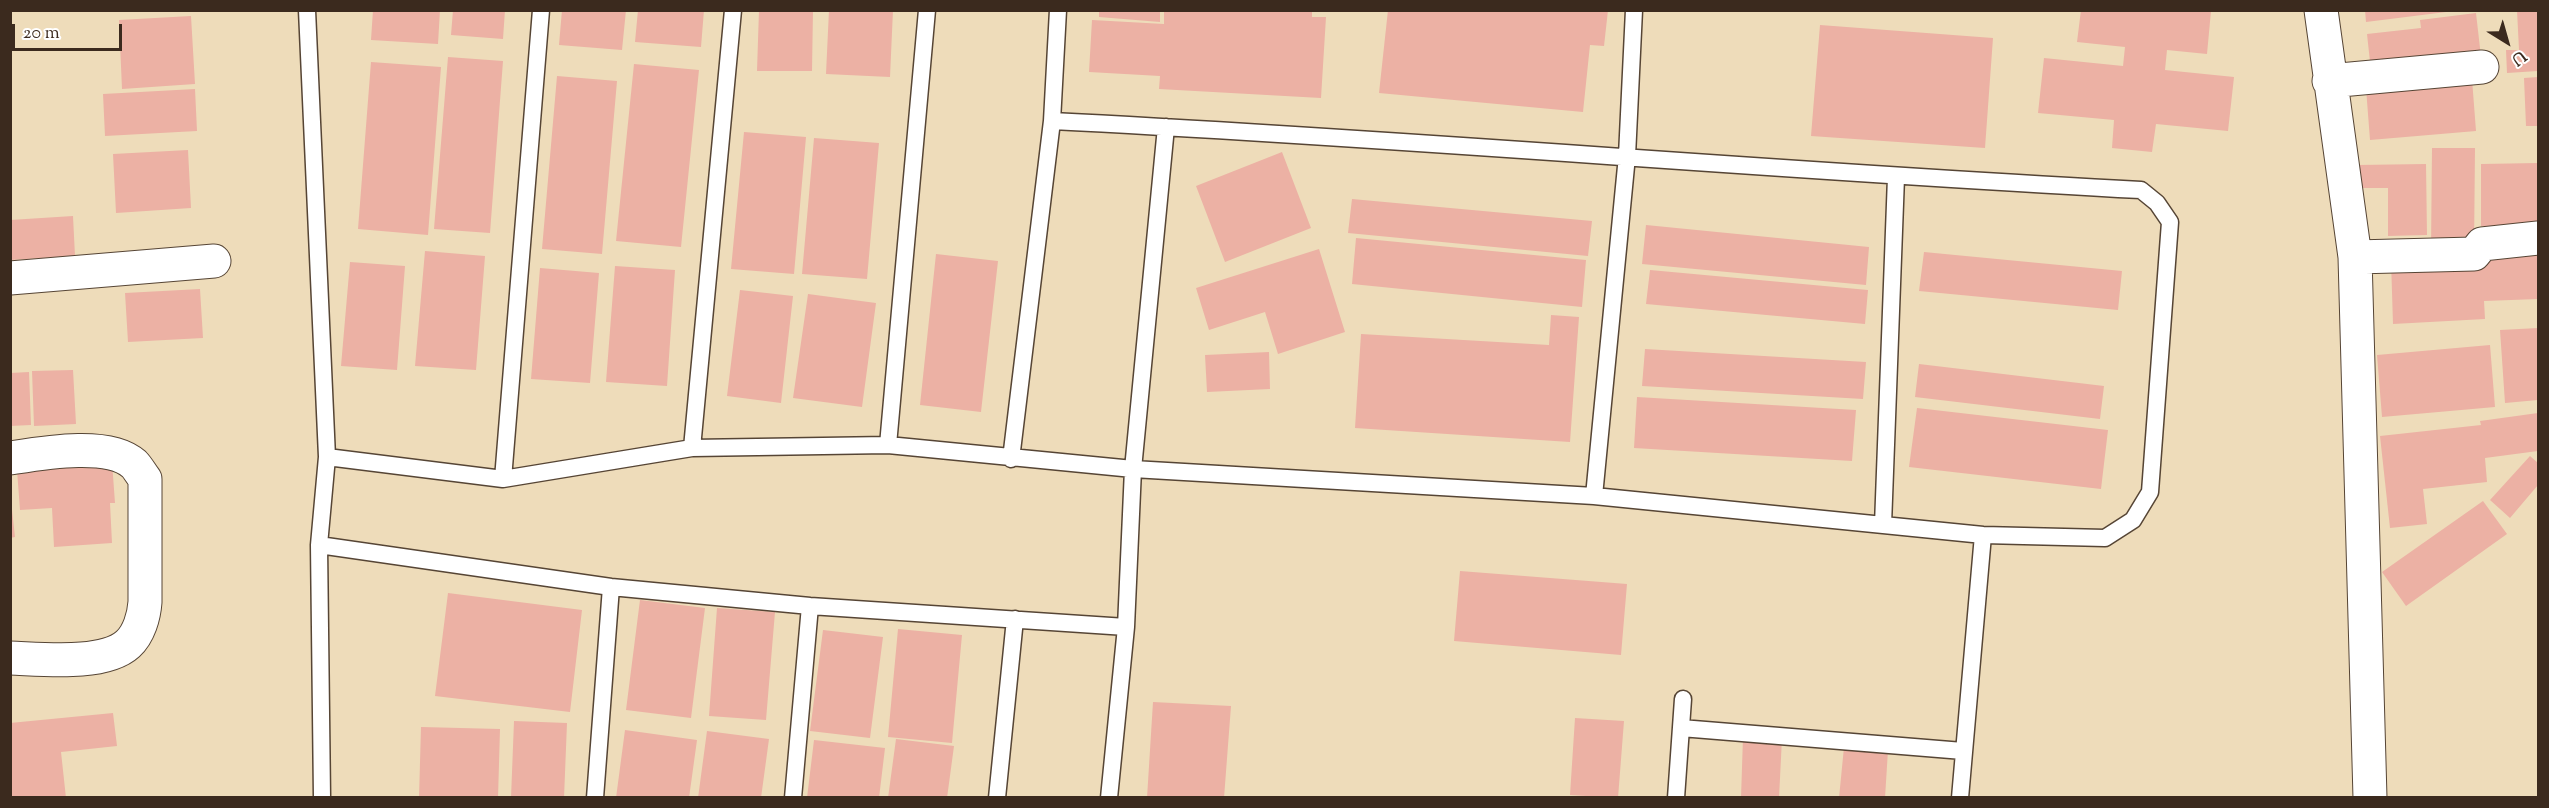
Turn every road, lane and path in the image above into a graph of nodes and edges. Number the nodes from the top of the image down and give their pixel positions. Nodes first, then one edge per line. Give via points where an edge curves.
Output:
1 (307, 10) edge
2 (541, 10) edge
3 (733, 10) edge
4 (927, 10) edge
5 (1058, 10) edge
6 (1634, 10) edge
7 (2321, 10) edge
8 (2482, 67) dead end
9 (2329, 81) junction
10 (1052, 121) junction
11 (1166, 127) junction
12 (1627, 156) junction
13 (1896, 177) junction
14 (2538, 238) edge
15 (2355, 257) junction
16 (214, 261) dead end
17 (10, 278) edge
18 (888, 445) junction
19 (692, 448) junction
20 (327, 457) junction
21 (10, 458) edge
22 (1011, 459) junction
23 (1133, 470) junction
24 (503, 479) junction
25 (1594, 496) junction
26 (1883, 525) junction
27 (1983, 535) junction
28 (319, 545) junction
29 (611, 586) junction
30 (810, 606) junction
31 (1015, 619) junction
32 (1126, 627) junction
33 (10, 658) edge
34 (1683, 699) dead end
35 (1681, 728) junction
36 (1963, 751) junction
37 (322, 798) edge
38 (595, 798) edge
39 (793, 798) edge
40 (997, 798) edge
41 (1109, 798) edge
42 (1676, 798) edge
43 (1960, 798) edge
44 (2370, 798) edge

1 - 20 lane
2 - 24 lane
3 - 19 lane
4 - 18 lane
5 - 10 lane
6 - 12 lane
7 - 9 street
8 - 9 street
9 - 15 street
10 - 11 lane
10 - 22 lane
11 - 12 lane
11 - 23 lane
12 - 13 lane
12 - 25 lane
13 - 26 lane
13 - 27 lane via 2140,190 2157,202 2170,222 2150,492 2133,520 2105,538
14 - 15 street via 2482,244 2474,254
15 - 44 street
16 - 17 street
18 - 19 lane
18 - 22 lane
19 - 24 lane
20 - 24 lane
20 - 28 lane
21 - 33 street via 101,450 135,464 145,479 146,602 144,617 130,643 117,652 81,659
22 - 23 lane
23 - 25 lane
23 - 32 lane
25 - 26 lane
26 - 27 lane
27 - 36 lane
28 - 29 lane
28 - 37 lane
29 - 30 lane
29 - 38 lane
30 - 31 lane
30 - 39 lane
31 - 32 lane
31 - 40 lane
32 - 41 lane
34 - 35 lane
35 - 36 lane
35 - 42 lane
36 - 43 lane

